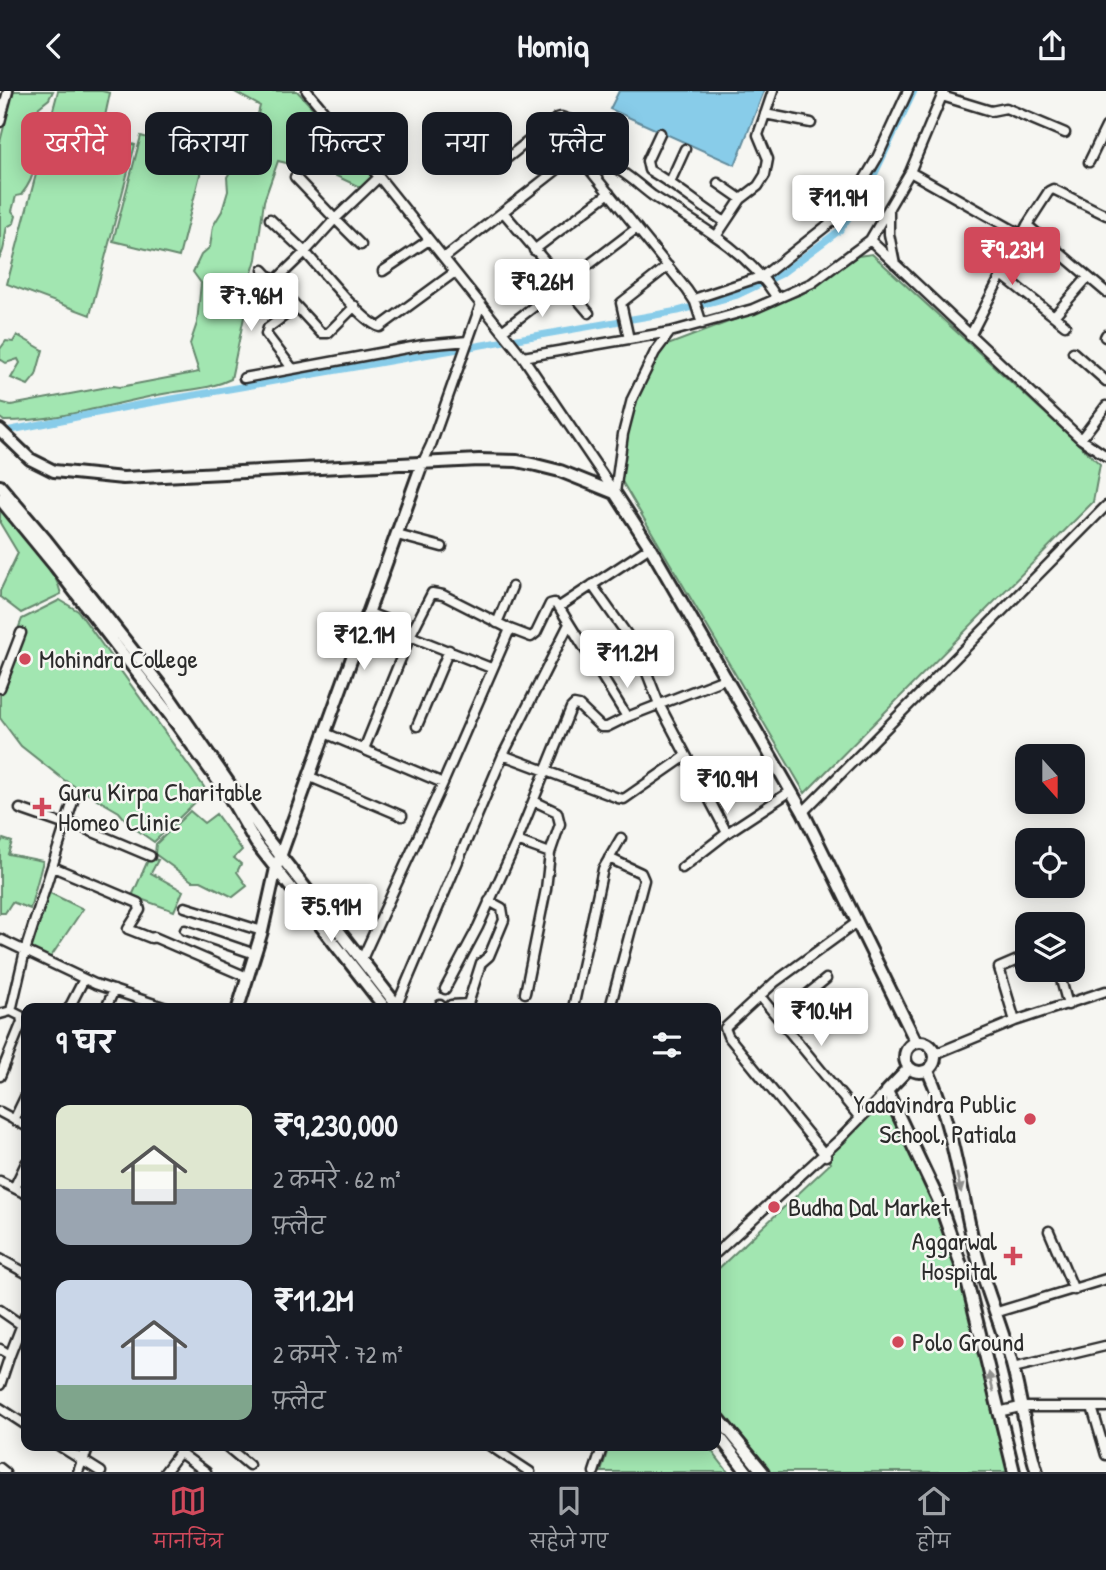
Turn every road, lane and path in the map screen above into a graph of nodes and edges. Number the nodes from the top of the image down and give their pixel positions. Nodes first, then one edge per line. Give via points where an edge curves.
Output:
1 (8, 91) edge
2 (307, 91) edge
3 (773, 91) edge
4 (908, 91) edge
5 (943, 94) edge
6 (315, 95) edge
7 (765, 114) junction
8 (0, 122) edge
9 (811, 123) dead end
10 (1106, 127) edge
11 (660, 133) dead end
12 (1065, 133) dead end
13 (526, 144) edge
14 (685, 149) dead end
15 (512, 154) edge
16 (1089, 162) dead end
17 (910, 172) junction
18 (551, 175) edge
19 (594, 175) edge
20 (624, 175) edge
21 (295, 177) dead end
22 (379, 177) junction
23 (670, 182) junction
24 (718, 183) dead end
25 (609, 193) junction
26 (741, 199) junction
27 (889, 208) junction
28 (504, 213) junction
29 (1106, 215) edge
30 (270, 219) dead end
31 (335, 219) junction
32 (725, 222) junction
33 (1027, 225) junction
34 (637, 228) junction
35 (717, 235) junction
36 (1022, 236) junction
37 (429, 240) junction
38 (870, 240) junction
39 (361, 245) dead end
40 (534, 250) junction
41 (305, 252) junction
42 (444, 258) junction
43 (896, 265) junction
44 (668, 266) junction
45 (263, 270) dead end
46 (383, 271) dead end
47 (455, 272) junction
48 (1002, 275) junction
49 (1088, 277) junction
50 (764, 278) junction
51 (274, 282) junction
52 (563, 284) junction
53 (1106, 292) edge
54 (775, 294) junction
55 (695, 301) junction
56 (481, 304) junction
57 (355, 306) junction
58 (296, 307) junction
59 (589, 313) dead end
60 (1054, 316) junction
61 (702, 324) junction
62 (1065, 325) dead end
63 (502, 331) junction
64 (670, 332) junction
65 (970, 336) junction
66 (629, 339) junction
67 (468, 341) junction
68 (1073, 352) dead end
69 (523, 357) junction
70 (292, 368) junction
71 (244, 378) dead end
72 (1106, 381) edge
73 (1106, 406) edge
74 (0, 431) edge
75 (1081, 439) junction
76 (7, 444) edge
77 (1106, 456) edge
78 (425, 464) junction
79 (0, 486) edge
80 (615, 493) junction
81 (0, 499) edge
82 (1105, 504) edge
83 (399, 536) junction
84 (650, 547) junction
85 (442, 548) dead end
86 (592, 585) junction
87 (512, 587) dead end
88 (559, 607) junction
89 (372, 614) junction
90 (497, 623) junction
91 (569, 624) junction
92 (510, 629) junction
93 (21, 633) dead end
94 (412, 633) junction
95 (449, 650) junction
96 (491, 668) junction
97 (727, 678) junction
98 (0, 688) edge
99 (659, 704) junction
100 (178, 717) junction
101 (627, 717) junction
102 (417, 726) dead end
103 (328, 734) junction
104 (364, 750) junction
105 (503, 755) junction
106 (686, 756) junction
107 (546, 771) junction
108 (314, 779) junction
109 (443, 783) junction
110 (791, 791) junction
111 (75, 795) dead end
112 (534, 801) junction
113 (20, 809) dead end
114 (803, 812) junction
115 (402, 817) dead end
116 (66, 823) junction
117 (727, 833) junction
118 (621, 838) dead end
119 (517, 841) junction
120 (550, 853) junction
121 (150, 856) dead end
122 (609, 858) junction
123 (53, 867) junction
124 (682, 868) dead end
125 (280, 869) junction
126 (489, 901) junction
127 (185, 907) dead end
128 (856, 923) junction
129 (186, 930) dead end
130 (262, 931) junction
131 (0, 939) edge
132 (25, 951) junction
133 (254, 954) junction
134 (362, 959) junction
135 (1015, 961) edge
136 (247, 977) junction
137 (84, 979) junction
138 (826, 979) dead end
139 (1062, 982) edge
140 (445, 989) dead end
141 (114, 990) junction
142 (1106, 991) edge
143 (380, 992) junction
144 (525, 993) dead end
145 (760, 996) junction
146 (72, 1003) edge
147 (108, 1003) edge
148 (140, 1003) edge
149 (239, 1003) edge
150 (383, 1003) edge
151 (393, 1003) edge
152 (400, 1003) edge
153 (468, 1003) edge
154 (574, 1003) edge
155 (611, 1003) edge
156 (1069, 1005) junction
157 (11, 1011) junction
158 (0, 1014) edge
159 (21, 1016) edge
160 (778, 1018) junction
161 (1015, 1021) junction
162 (21, 1024) edge
163 (916, 1042) junction
164 (936, 1054) junction
165 (909, 1068) junction
166 (928, 1071) junction
167 (0, 1076) edge
168 (887, 1091) junction
169 (21, 1105) edge
170 (0, 1112) edge
171 (860, 1118) junction
172 (14, 1120) junction
173 (21, 1124) edge
174 (825, 1154) junction
175 (21, 1173) edge
176 (0, 1181) edge
177 (14, 1188) junction
178 (21, 1192) edge
179 (1049, 1231) dead end
180 (721, 1250) edge
181 (0, 1259) edge
182 (21, 1270) edge
183 (1106, 1279) edge
184 (1073, 1290) junction
185 (0, 1310) edge
186 (997, 1312) junction
187 (21, 1326) edge
188 (21, 1331) edge
189 (16, 1341) junction
190 (21, 1343) edge
191 (1105, 1346) edge
192 (0, 1349) edge
193 (10, 1355) junction
194 (1013, 1368) junction
195 (0, 1385) edge
196 (1020, 1407) junction
197 (1106, 1407) edge
198 (0, 1408) edge
199 (1092, 1408) junction
200 (998, 1412) junction
201 (721, 1421) edge
202 (21, 1422) edge
203 (721, 1438) edge
204 (64, 1451) edge
205 (181, 1451) edge
206 (184, 1451) edge
207 (232, 1451) edge
208 (498, 1451) edge
209 (601, 1451) edge
210 (1106, 1455) edge
211 (249, 1465) dead end
212 (80, 1466) edge
213 (0, 1468) edge
214 (5, 1472) edge
215 (101, 1472) edge
216 (165, 1472) edge
217 (206, 1472) edge
218 (530, 1472) edge
219 (594, 1472) edge
220 (747, 1472) edge
221 (762, 1472) edge
222 (1014, 1472) edge
223 (1037, 1472) edge

1 - 8 street
2 - 6 street
3 - 7 street
4 - 50 street via 877,158 846,205
5 - 12 street via 991,111 1006,108
5 - 17 street
6 - 22 street
7 - 9 street
7 - 26 street via 758,135 768,159 767,169 763,181
10 - 16 street
11 - 23 street via 647,165
13 - 15 street
14 - 23 street
17 - 27 street
17 - 36 street
18 - 28 street
19 - 25 street
20 - 35 street
21 - 31 street
22 - 31 street
22 - 37 street
23 - 32 street
24 - 26 street
25 - 34 street
25 - 40 street
26 - 32 street
27 - 38 street
27 - 43 street
28 - 40 street
28 - 42 street
29 - 33 street via 1053,189
30 - 41 street
31 - 39 street
31 - 41 street
32 - 35 street
33 - 36 street
33 - 49 street
34 - 44 street
34 - 52 street
35 - 50 street
36 - 48 street
37 - 42 street
37 - 46 street
38 - 43 street
38 - 54 street via 812,283
40 - 52 street
41 - 51 street
41 - 57 street
42 - 47 street
43 - 65 street
44 - 55 street
44 - 66 street via 620,306
45 - 51 street
47 - 56 street
47 - 57 street via 384,326 374,325
48 - 60 street
48 - 65 street
49 - 53 street
49 - 60 street
50 - 54 street
50 - 55 street
51 - 58 street
52 - 59 street
52 - 63 street
54 - 61 street via 753,309
55 - 61 street
56 - 63 street
56 - 67 street
57 - 58 street via 324,334
58 - 70 street via 266,334
60 - 62 street
61 - 64 street
63 - 69 street
64 - 66 street
64 - 80 street via 632,399
65 - 75 street
66 - 69 street
67 - 70 street
67 - 78 street
68 - 72 street
69 - 80 street
70 - 71 street
73 - 75 street
74 - 76 main road
75 - 77 street
76 - 78 main road via 54,471 123,478
78 - 80 main road via 517,461 560,471
78 - 83 main road
79 - 100 main road
80 - 84 main road
81 - 100 main road
82 - 114 street
83 - 85 street
83 - 89 main road
84 - 86 street
84 - 97 main road
86 - 88 street
86 - 99 street via 638,650
87 - 90 street
88 - 91 street
88 - 92 street via 550,604 531,637
89 - 94 street
89 - 103 main road
90 - 92 street
90 - 94 street via 432,593
91 - 101 street
91 - 105 street
92 - 96 street
93 - 98 street
94 - 95 street
94 - 104 street
95 - 96 street
95 - 102 street
96 - 109 street
97 - 99 street
97 - 110 main road
99 - 101 street
99 - 106 street
100 - 125 main road via 251,817
101 - 107 street via 601,727 575,705
103 - 104 street
103 - 108 main road
103 - 125 main road
104 - 109 street
105 - 107 street
105 - 152 street
106 - 107 street via 624,799
106 - 117 street
107 - 112 street
108 - 115 street
108 - 125 main road
109 - 134 street
110 - 114 main road
110 - 117 street
111 - 116 street
112 - 119 street
112 - 120 street via 560,818
113 - 116 street
114 - 128 main road
116 - 121 street
116 - 123 street
117 - 124 street
118 - 122 street
119 - 120 street
119 - 126 street
120 - 144 street
122 - 154 street via 598,887
122 - 155 street via 641,873 644,880
123 - 132 street
123 - 136 street via 138,904 140,910 128,929
125 - 130 main road
125 - 134 main road
125 - 143 main road
126 - 140 street
126 - 153 street via 502,908 504,920 489,956 481,963
127 - 130 street
128 - 145 street
128 - 163 main road
129 - 133 street
130 - 133 main road
131 - 132 street
132 - 137 street
132 - 157 street
133 - 136 main road
134 - 143 main road
135 - 161 street via 999,968
136 - 149 main road
137 - 141 street
137 - 146 street
138 - 160 street
139 - 156 street
141 - 147 street
141 - 148 street
142 - 156 street
143 - 150 main road
143 - 151 main road
145 - 160 street
145 - 174 street via 727,1025 726,1032
156 - 161 street
157 - 158 street
157 - 159 street
160 - 171 street
161 - 164 street
162 - 167 street
163 - 164 main road via 926,1042
163 - 165 main road via 905,1053
164 - 166 main road
165 - 166 main road
165 - 168 main road
166 -> 186 main road via 951,1144 976,1254
168 - 171 street
200 -> 168 main road via 964,1273 938,1199
169 - 172 street
170 - 172 street
171 - 174 street
172 - 173 street
174 - 180 street
175 - 177 street
176 - 177 street
177 - 178 street
179 - 184 street
181 - 182 street
183 - 184 street
184 - 186 street
185 - 187 street
186 - 194 main road
188 - 189 street
189 - 190 street
189 - 193 street
191 - 194 street
192 - 193 street
193 - 195 street
194 - 196 main road
196 - 199 street
196 - 200 street
196 - 223 main road
197 - 199 street
198 - 202 street
199 - 210 street
200 - 222 main road
201 - 221 main road
203 - 220 main road
204 - 212 street
205 - 216 street
206 - 217 street
207 - 211 street
208 - 218 street
209 - 219 street
212 - 215 street
213 - 214 street

